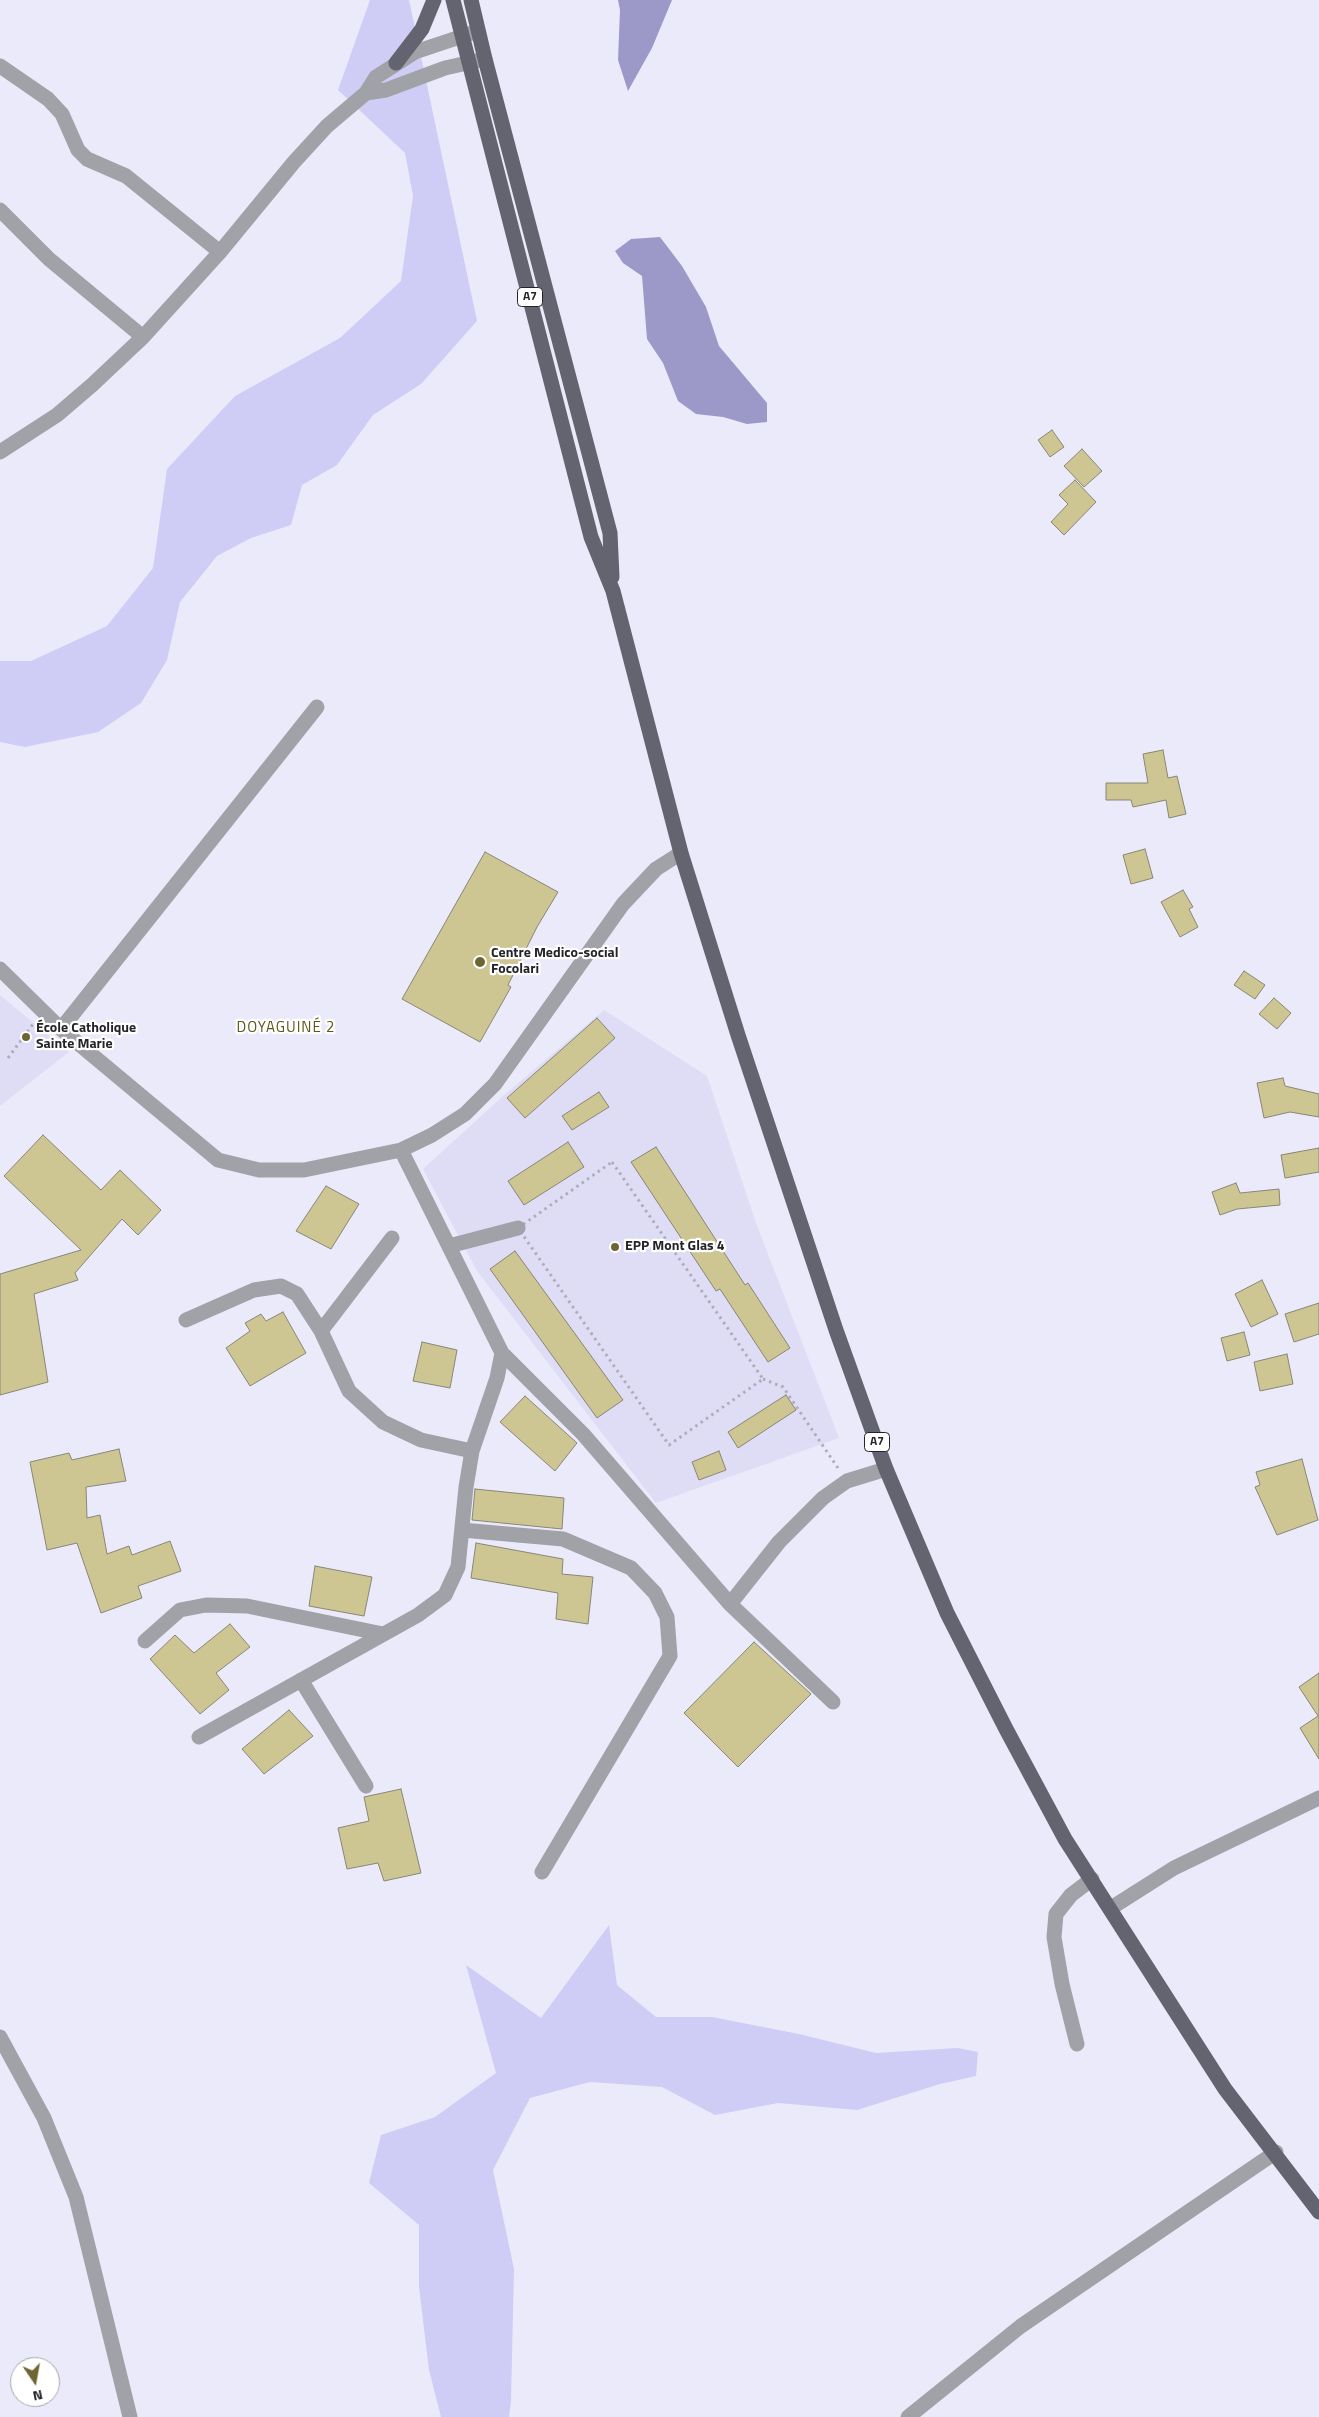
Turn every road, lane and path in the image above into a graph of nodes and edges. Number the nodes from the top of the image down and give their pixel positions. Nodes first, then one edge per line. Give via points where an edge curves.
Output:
1 (434, 0) edge
2 (454, 0) edge
3 (471, 0) edge
4 (478, 31) junction
5 (462, 36) junction
6 (485, 59) junction
7 (469, 62) junction
8 (396, 63) junction
9 (0, 66) edge
10 (366, 93) junction
11 (0, 210) edge
12 (220, 252) junction
13 (143, 336) junction
14 (0, 452) edge
15 (613, 591) junction
16 (317, 707) dead end
17 (681, 853) junction
18 (0, 969) edge
19 (43, 1012) junction
20 (61, 1029) junction
21 (8, 1058) dead end
22 (401, 1150) junction
23 (518, 1228) junction
24 (392, 1238) dead end
25 (449, 1246) junction
26 (186, 1320) dead end
27 (321, 1331) junction
28 (502, 1353) junction
29 (763, 1379) junction
30 (472, 1451) junction
31 (886, 1468) junction
32 (846, 1481) junction
33 (462, 1530) junction
34 (730, 1604) junction
35 (383, 1634) junction
36 (145, 1641) dead end
37 (301, 1680) junction
38 (833, 1702) dead end
39 (198, 1737) dead end
40 (366, 1786) dead end
41 (1319, 1798) edge
42 (542, 1872) dead end
43 (1092, 1879) junction
44 (1111, 1908) junction
45 (0, 2037) edge
46 (1077, 2044) dead end
47 (1276, 2152) junction
48 (1319, 2212) edge
49 (130, 2417) edge
50 (908, 2417) edge

1 - 8 main road via 422,29
2 - 5 main road, A7
3 - 4 main road, A7
4 - 5 street
4 - 6 main road, A7
5 - 7 main road, A7
5 - 8 street via 415,52
6 - 7 street
6 - 15 main road, A7 via 610,533
7 - 10 street via 386,90
7 - 15 main road, A7 via 591,537
8 - 10 street via 376,77
9 - 12 street via 48,99 62,114 78,150 87,160 126,176
10 - 12 street via 327,126
11 - 13 street via 49,259
12 - 13 street
13 - 14 street via 57,415
15 - 17 main road, A7
16 - 20 street
17 - 22 street via 656,869 623,904 495,1084 465,1114
17 - 31 main road, A7 via 836,1330
18 - 19 street
19 - 20 street
19 - 21 path
20 - 22 street via 218,1160 259,1170 304,1170
22 - 25 street
23 - 25 street
23 - 29 path via 669,1445
23 - 29 path via 612,1162
24 - 27 street
25 - 28 street
26 - 27 street via 254,1290 281,1286 297,1294
27 - 30 street via 349,1391 382,1422 421,1440
28 - 30 street via 498,1378
28 - 34 street via 583,1434
29 - 32 path via 783,1387
30 - 33 street
31 - 32 street
31 - 43 main road, A7 via 948,1612 1006,1729 1066,1839
32 - 34 street via 823,1498 779,1542
33 - 35 street via 458,1567 445,1595 418,1615
33 - 42 street via 563,1539 631,1568 655,1593 667,1617 670,1656
34 - 38 street
35 - 36 street via 247,1606 206,1605 180,1610
35 - 37 street
37 - 39 street
37 - 40 street
41 - 44 street via 1174,1868
43 - 44 main road, A7
43 - 46 street via 1056,1914 1054,1937
44 - 47 main road, A7 via 1225,2089
45 - 49 street via 44,2118 76,2197
47 - 48 main road, A7
47 - 50 street via 1021,2326

